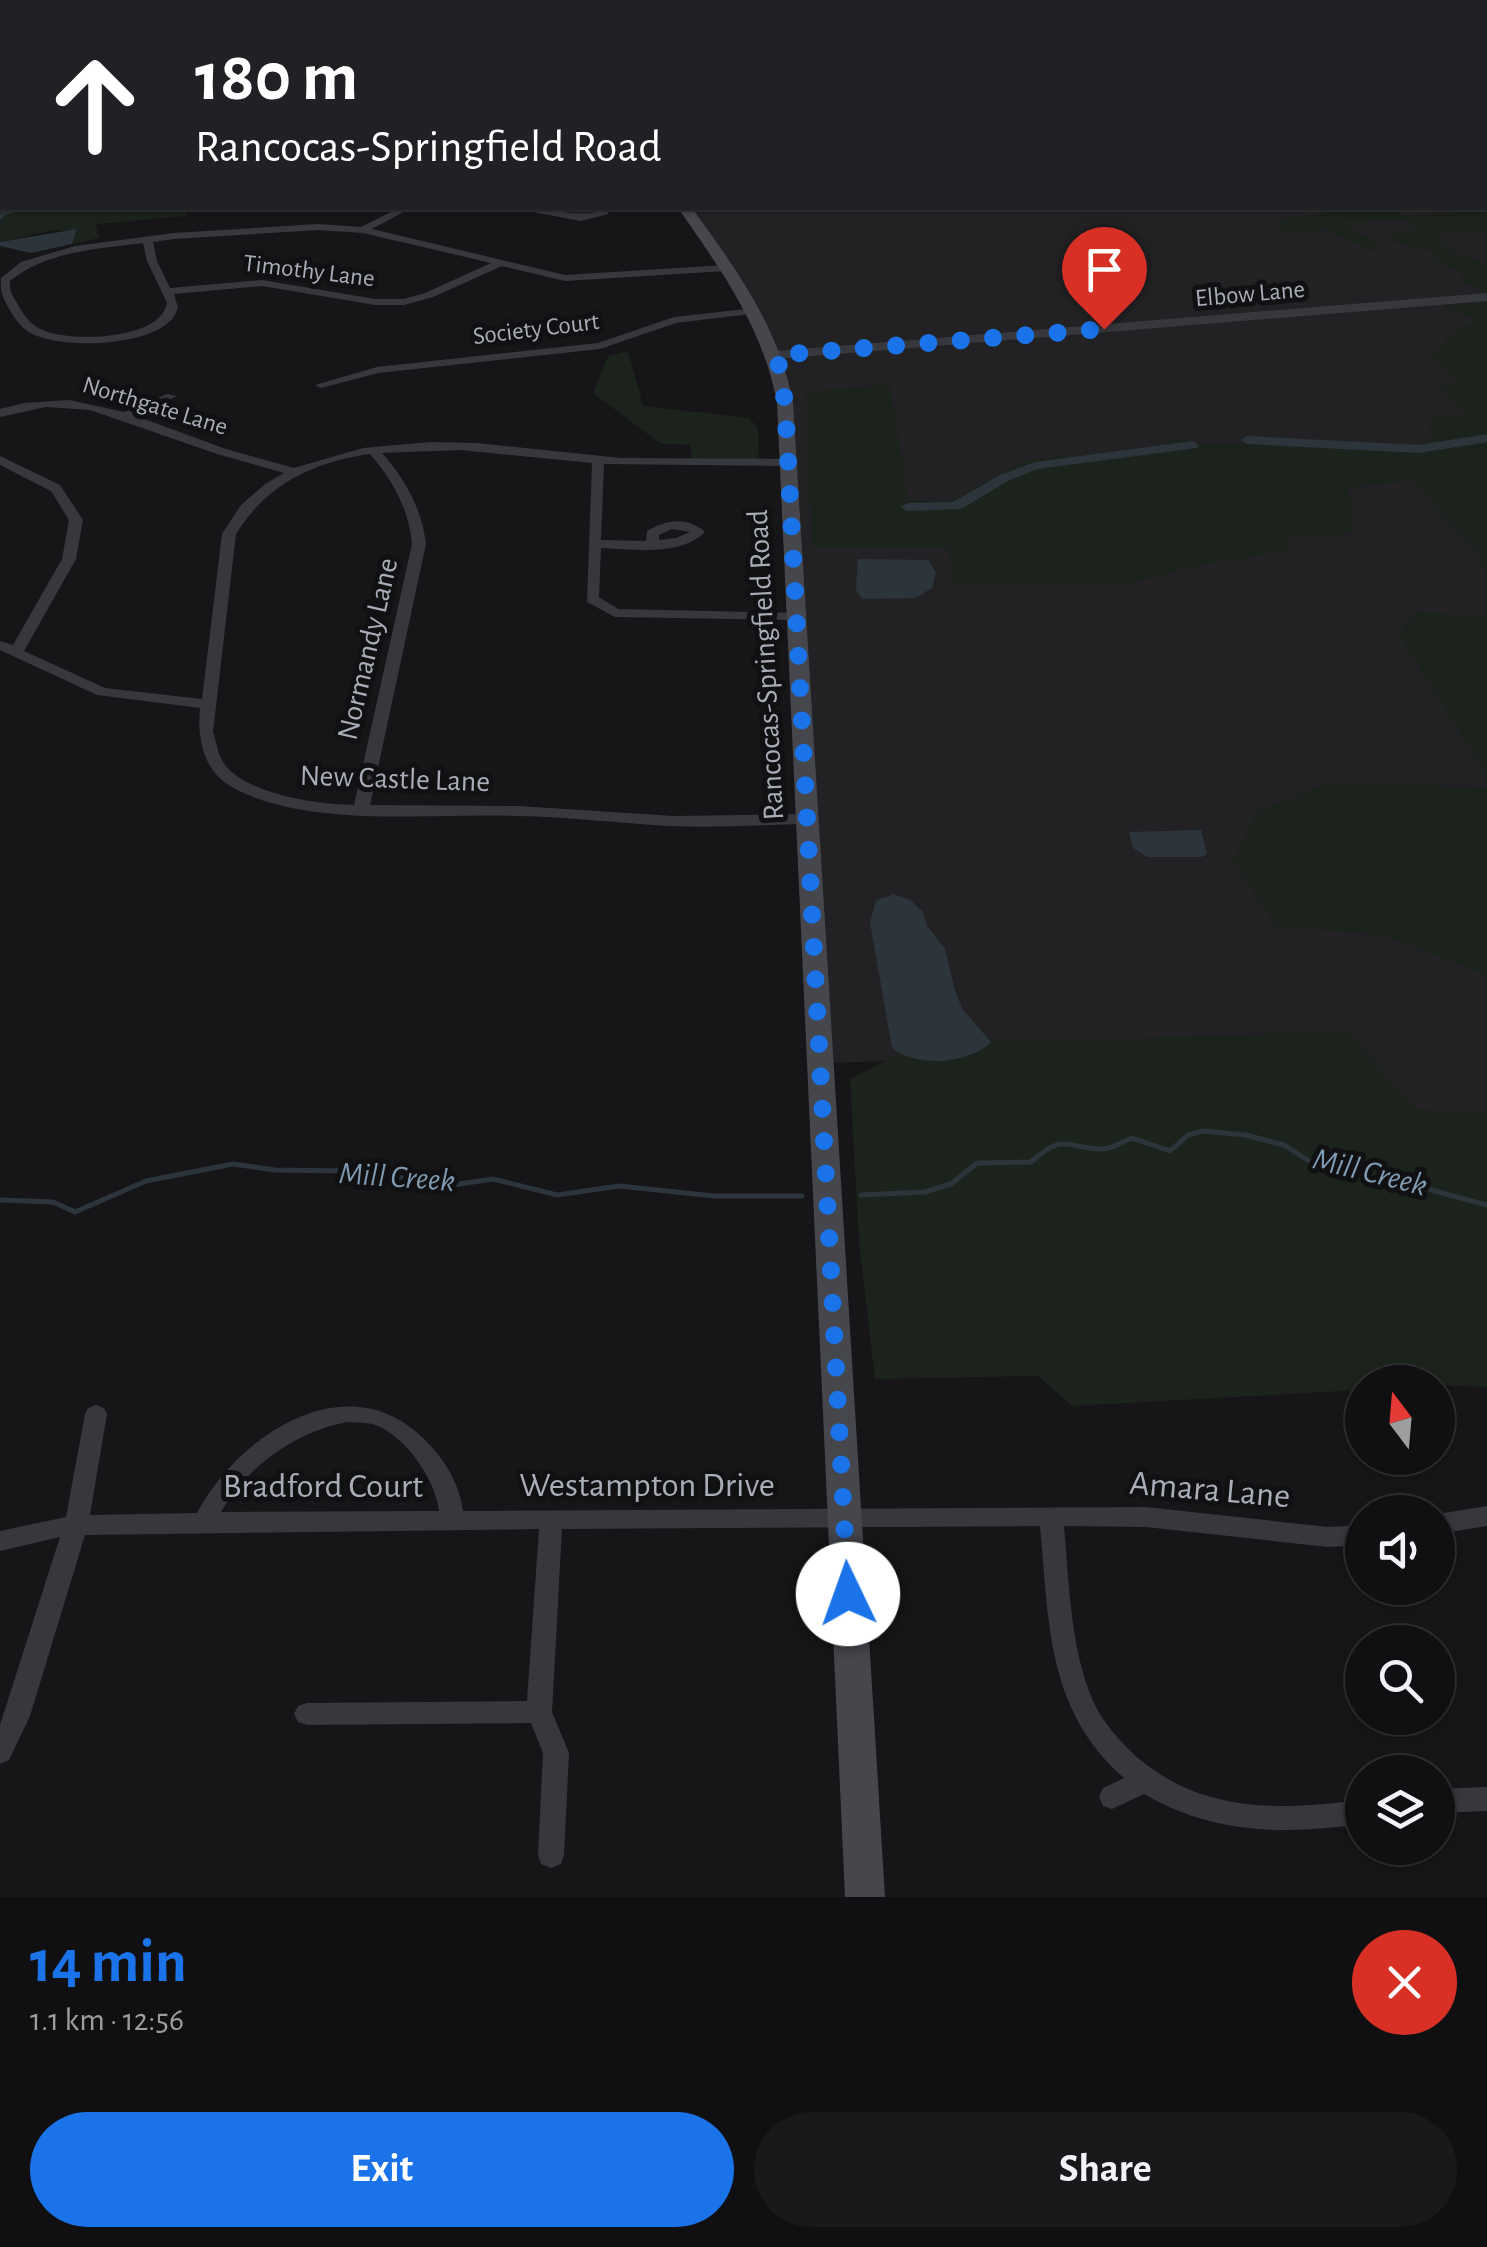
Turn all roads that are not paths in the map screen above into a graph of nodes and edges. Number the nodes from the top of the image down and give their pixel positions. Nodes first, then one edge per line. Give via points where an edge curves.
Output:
1 (402, 210) edge
2 (567, 210) edge
3 (601, 210) edge
4 (686, 210) edge
5 (363, 230) junction
6 (148, 238) junction
7 (498, 264) junction
8 (726, 268) junction
9 (166, 291) junction
10 (1487, 296) edge
11 (755, 311) junction
12 (777, 355) junction
13 (321, 385) dead end
14 (171, 396) dead end
15 (0, 412) edge
16 (126, 416) junction
17 (376, 452) junction
18 (0, 460) edge
19 (598, 460) junction
20 (788, 462) junction
21 (296, 472) junction
22 (594, 544) junction
23 (654, 544) dead end
24 (796, 616) junction
25 (8, 648) edge
26 (206, 704) junction
27 (360, 810) junction
28 (806, 819) junction
29 (96, 1414) dead end
30 (1050, 1516) junction
31 (1487, 1516) edge
32 (844, 1519) junction
33 (451, 1520) junction
34 (551, 1521) junction
35 (1455, 1521) edge
36 (204, 1522) junction
37 (76, 1525) junction
38 (1345, 1536) edge
39 (0, 1541) edge
40 (540, 1712) junction
41 (307, 1714) dead end
42 (0, 1752) edge
43 (1142, 1780) junction
44 (1112, 1797) dead end
45 (1487, 1799) edge
46 (1455, 1801) edge
47 (1345, 1814) edge
48 (551, 1855) dead end
49 (864, 1897) edge

1 - 5 street
2 - 3 street via 592,217
4 - 8 main road, Rancocas-Springfield Road
5 - 6 street
5 - 7 street
6 - 9 street via 147,258
6 - 9 street via 43,257 6,280 4,290 30,328 82,340 140,332 170,318 174,300
7 - 8 street via 577,279
7 - 9 street, Timothy Lane via 404,302 262,283
8 - 11 main road, Rancocas-Springfield Road
10 - 12 street, Elbow Lane
11 - 12 main road, Rancocas-Springfield Road
11 - 13 street, Society Court via 674,320 600,346 377,370
12 - 20 main road, Rancocas-Springfield Road
14 - 16 street
15 - 16 street, Northgate Lane via 73,401
16 - 21 street, Northgate Lane
17 - 19 street, New Castle Lane via 462,446
17 - 21 street, New Castle Lane
17 - 27 street, Normandy Lane via 407,502 419,544
18 - 25 street via 56,488 76,520 69,559
19 - 20 street, New Castle Lane
19 - 22 street
20 - 24 main road, Rancocas-Springfield Road
21 - 26 street, New Castle Lane via 255,498 229,534
22 - 23 street
22 - 24 street via 592,599 615,613
24 - 28 main road, Rancocas-Springfield Road
25 - 26 street via 102,692
26 - 27 street, New Castle Lane via 209,754 236,784 287,802
27 - 28 street, New Castle Lane
28 - 32 main road, Rancocas-Springfield Road
29 - 37 street
30 - 32 street, Amara Lane
30 - 38 street, Amara Lane via 1146,1517
30 - 43 street via 1072,1682 1095,1731
31 - 35 street
32 - 34 street, Westampton Drive
32 - 49 main road, Rancocas-Springfield Road
33 - 34 street, Westampton Drive
33 - 36 street, Bradford Court
33 - 36 street, Bradford Court via 443,1480 415,1444 373,1415 349,1414 301,1427 253,1458 223,1486
34 - 40 street
36 - 37 street
37 - 39 street
37 - 42 street
40 - 41 street
40 - 48 street via 556,1753
43 - 44 street
43 - 47 street via 1172,1798 1240,1818
45 - 46 street

